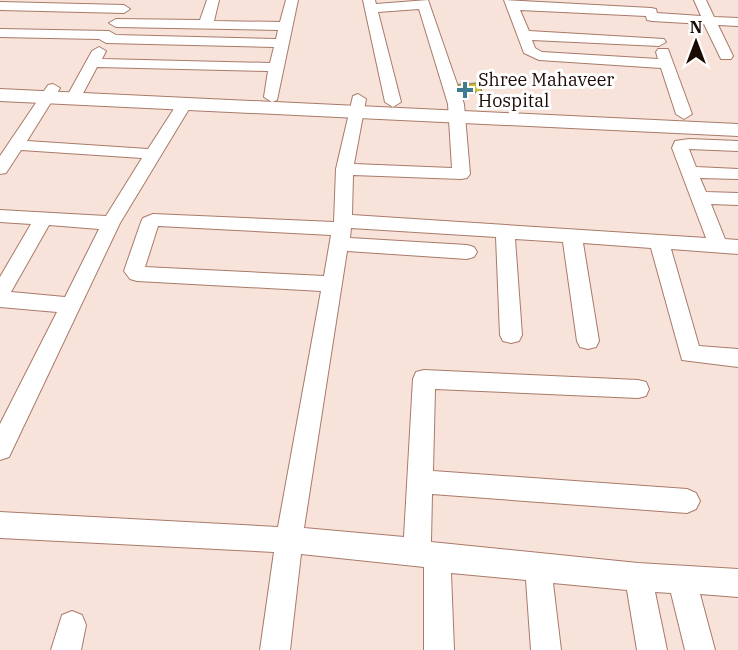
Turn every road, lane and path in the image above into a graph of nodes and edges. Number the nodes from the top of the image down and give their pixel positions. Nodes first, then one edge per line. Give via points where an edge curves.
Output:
1 (213, 0) edge
2 (292, 0) edge
3 (700, 0) edge
4 (423, 3) edge
5 (512, 3) edge
6 (370, 4) edge
7 (127, 5) edge
8 (0, 6) edge
9 (651, 14) edge
10 (518, 20) junction
11 (708, 20) junction
12 (738, 22) edge
13 (206, 24) junction
14 (286, 26) junction
15 (110, 32) junction
16 (0, 33) edge
17 (524, 35) junction
18 (659, 42) junction
19 (282, 43) junction
20 (726, 56) dead end
21 (92, 63) junction
22 (666, 64) junction
23 (276, 67) junction
24 (0, 85) edge
25 (50, 92) junction
26 (77, 94) junction
27 (0, 95) edge
28 (272, 97) junction
29 (393, 102) junction
30 (184, 104) junction
31 (357, 105) junction
32 (456, 110) junction
33 (684, 114) junction
34 (738, 117) edge
35 (738, 130) edge
36 (17, 145) junction
37 (738, 146) edge
38 (153, 154) junction
39 (0, 169) edge
40 (345, 169) junction
41 (690, 172) junction
42 (738, 174) edge
43 (700, 198) junction
44 (738, 199) edge
45 (0, 216) edge
46 (43, 219) junction
47 (111, 223) junction
48 (341, 231) junction
49 (506, 232) junction
50 (572, 236) junction
51 (659, 242) junction
52 (718, 246) junction
53 (738, 247) edge
54 (467, 252) dead end
55 (332, 284) junction
56 (0, 294) edge
57 (0, 300) edge
58 (70, 305) junction
59 (511, 335) dead end
60 (588, 341) dead end
61 (738, 358) edge
62 (638, 389) dead end
63 (3, 436) edge
64 (420, 482) junction
65 (687, 501) dead end
66 (0, 525) edge
67 (289, 540) junction
68 (427, 555) junction
69 (538, 566) junction
70 (638, 577) junction
71 (682, 580) junction
72 (738, 583) edge
73 (275, 650) edge
74 (439, 650) edge
75 (546, 650) edge
76 (652, 650) edge
77 (700, 650) edge

1 - 13 street
2 - 14 street
3 - 11 street
4 - 6 street
4 - 32 street
5 - 9 street
5 - 10 street
6 - 29 street
7 - 8 street
7 - 15 street
9 - 10 street
9 - 11 street
9 - 18 street
10 - 17 street
11 - 12 street
11 - 20 street
13 - 14 street
13 - 15 street
14 - 19 street
15 - 16 street
15 - 19 street
15 - 21 street
17 - 18 street
17 - 22 street via 529,50 539,56
18 - 22 street
19 - 23 street
21 - 23 street
21 - 26 street
22 - 33 street
23 - 28 street
24 - 25 street
25 - 26 street
25 - 27 street
25 - 36 street
26 - 28 street
26 - 30 street
28 - 31 street
29 - 31 street
29 - 32 street
30 - 31 street
30 - 38 street
31 - 32 street
31 - 40 street
32 - 33 street
32 - 35 street
32 - 40 street via 461,174
33 - 34 street
36 - 38 street
36 - 39 street
37 - 41 street via 681,145
38 - 47 street
40 - 48 street
41 - 42 street
41 - 43 street
43 - 44 street
43 - 52 street
45 - 46 street
46 - 47 street
46 - 56 street
47 - 58 street
48 - 49 street
48 - 54 street
48 - 55 street
48 - 55 street via 153,220 134,271
49 - 50 street
49 - 59 street
50 - 51 street
50 - 60 street
51 - 52 street
51 - 61 street via 690,354
52 - 53 street
55 - 67 street
57 - 58 street
58 - 63 street
62 - 64 street via 424,379
64 - 65 street
64 - 68 street
66 - 67 street
67 - 68 street
67 - 73 street
68 - 69 street
68 - 74 street
69 - 70 street
69 - 75 street
70 - 71 street
70 - 76 street
71 - 72 street
71 - 77 street

